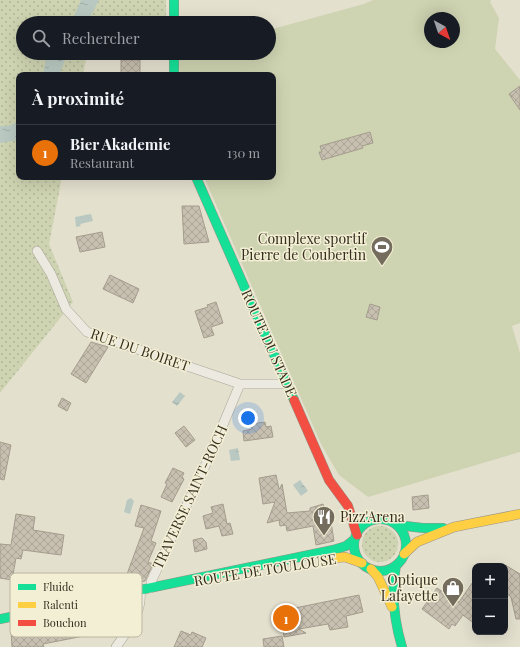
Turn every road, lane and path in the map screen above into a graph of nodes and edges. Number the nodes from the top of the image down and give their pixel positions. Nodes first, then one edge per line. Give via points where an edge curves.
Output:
1 (174, 0) edge
2 (174, 16) edge
3 (174, 60) edge
4 (174, 72) edge
5 (197, 180) edge
6 (37, 251) dead end
7 (240, 384) junction
8 (286, 384) junction
9 (348, 506) junction
10 (520, 514) edge
11 (377, 519) junction
12 (397, 525) junction
13 (454, 527) junction
14 (356, 537) junction
15 (404, 554) junction
16 (362, 563) junction
17 (396, 565) junction
18 (371, 569) junction
19 (168, 584) junction
20 (151, 588) junction
21 (142, 590) edge
22 (393, 608) junction
23 (10, 617) edge
24 (0, 619) edge
25 (122, 637) edge
26 (116, 647) edge
27 (402, 647) edge

1 - 2 main road
3 - 4 main road
5 - 8 main road, ROUTE DU STADE
6 - 7 street, RUE DU BOIRET via 51,274 66,309 87,332
7 - 8 street, RUE DU BOIRET
7 - 20 street, TRAVERSE SAINT-ROCH via 151,582
8 - 9 main road, ROUTE DU STADE via 329,480
9 - 11 main road, ROUTE DU STADE
9 - 14 main road, ROUTE DU STADE
10 - 13 main road
11 - 12 main road via 391,521
11 - 14 main road via 365,524
12 - 13 main road via 423,528
12 - 15 main road via 404,535
13 - 15 main road via 417,542
14 - 16 main road via 356,552
14 - 19 main road, ROUTE DE TOULOUSE via 346,546 334,550
15 - 17 main road
16 - 18 main road
16 - 19 main road, ROUTE DE TOULOUSE via 345,557 335,557
17 - 18 main road via 387,570
17 - 22 main road
18 - 22 main road via 378,577
19 - 20 main road, ROUTE DE TOULOUSE
20 - 21 main road, ROUTE DE TOULOUSE
22 - 27 main road
23 - 24 main road, ROUTE DE TOULOUSE
25 - 26 street

